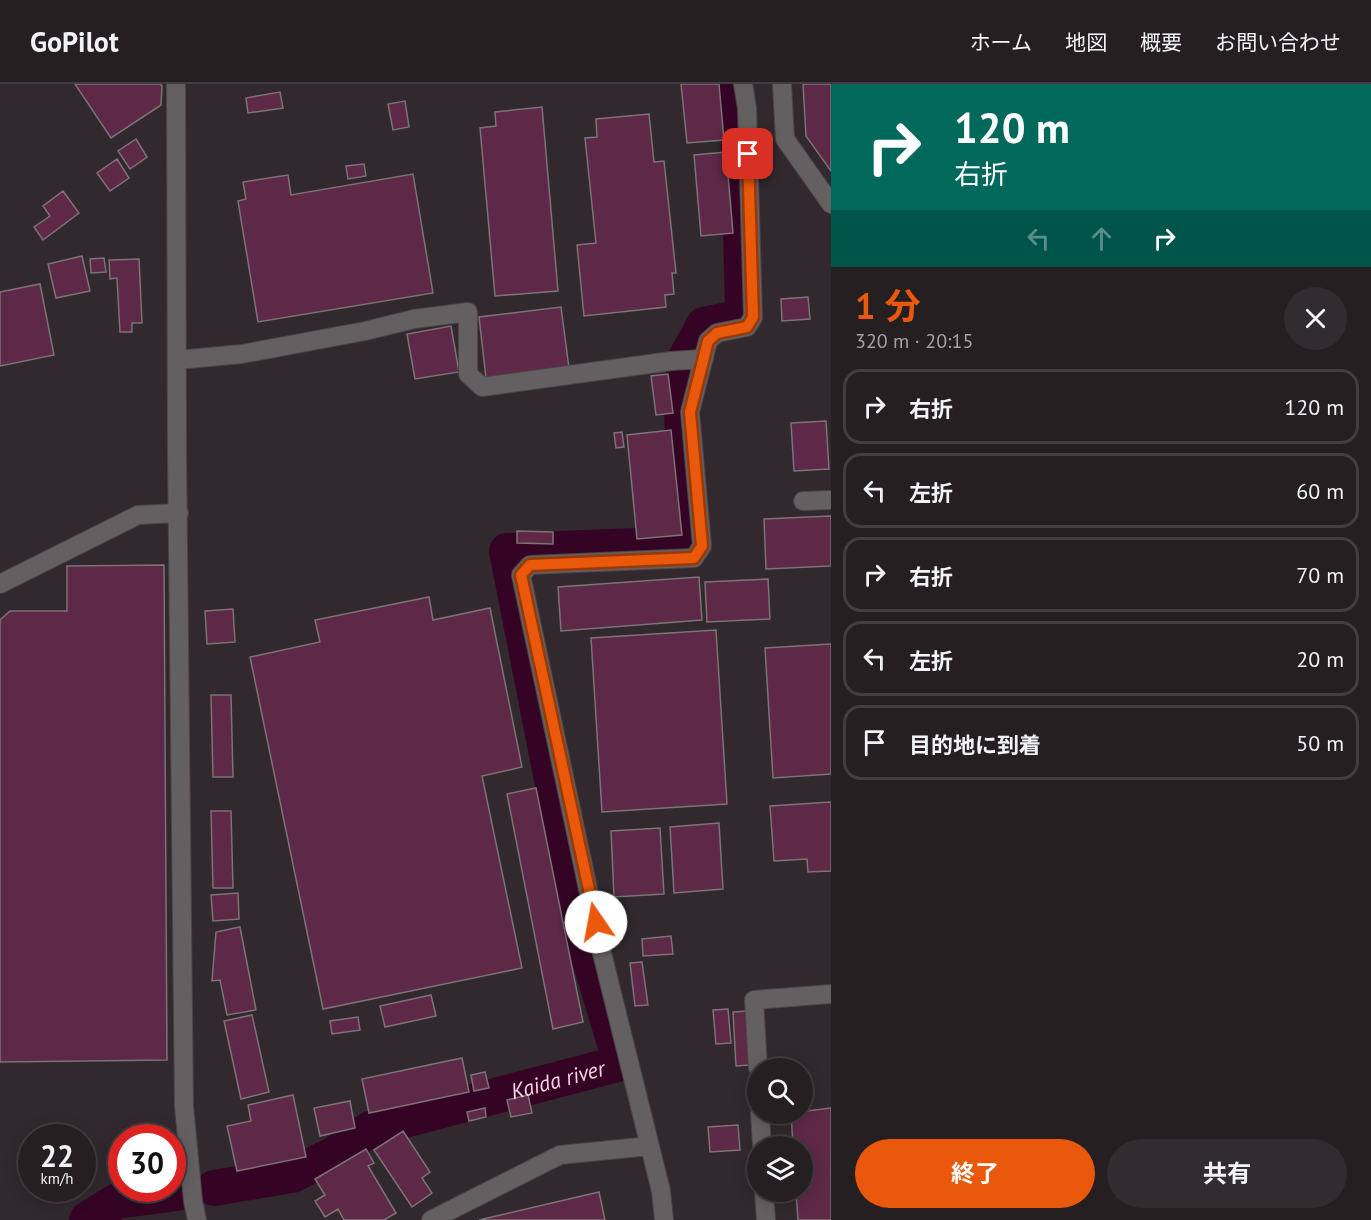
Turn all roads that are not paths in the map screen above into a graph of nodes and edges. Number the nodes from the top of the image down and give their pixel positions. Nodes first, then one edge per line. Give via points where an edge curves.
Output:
1 (176, 84) edge
2 (743, 84) edge
3 (782, 84) edge
4 (831, 204) edge
5 (699, 359) junction
6 (177, 360) junction
7 (831, 500) edge
8 (803, 501) dead end
9 (179, 513) junction
10 (0, 584) edge
11 (831, 994) edge
12 (757, 1058) edge
13 (650, 1146) junction
14 (765, 1202) edge
15 (197, 1220) edge
16 (431, 1220) edge
17 (664, 1220) edge
18 (766, 1220) edge

1 - 6 street
2 - 5 street via 753,317 747,327 717,333
3 - 4 street via 785,138
5 - 6 street via 482,387 468,374 468,312 242,354
5 - 13 street via 690,412 702,546 694,558 530,565 521,575 600,945
6 - 9 street
7 - 8 street
9 - 10 street via 138,515
9 - 15 street via 184,1106
11 - 12 street via 754,1000
13 - 16 street via 560,1155
13 - 17 street
14 - 18 street

